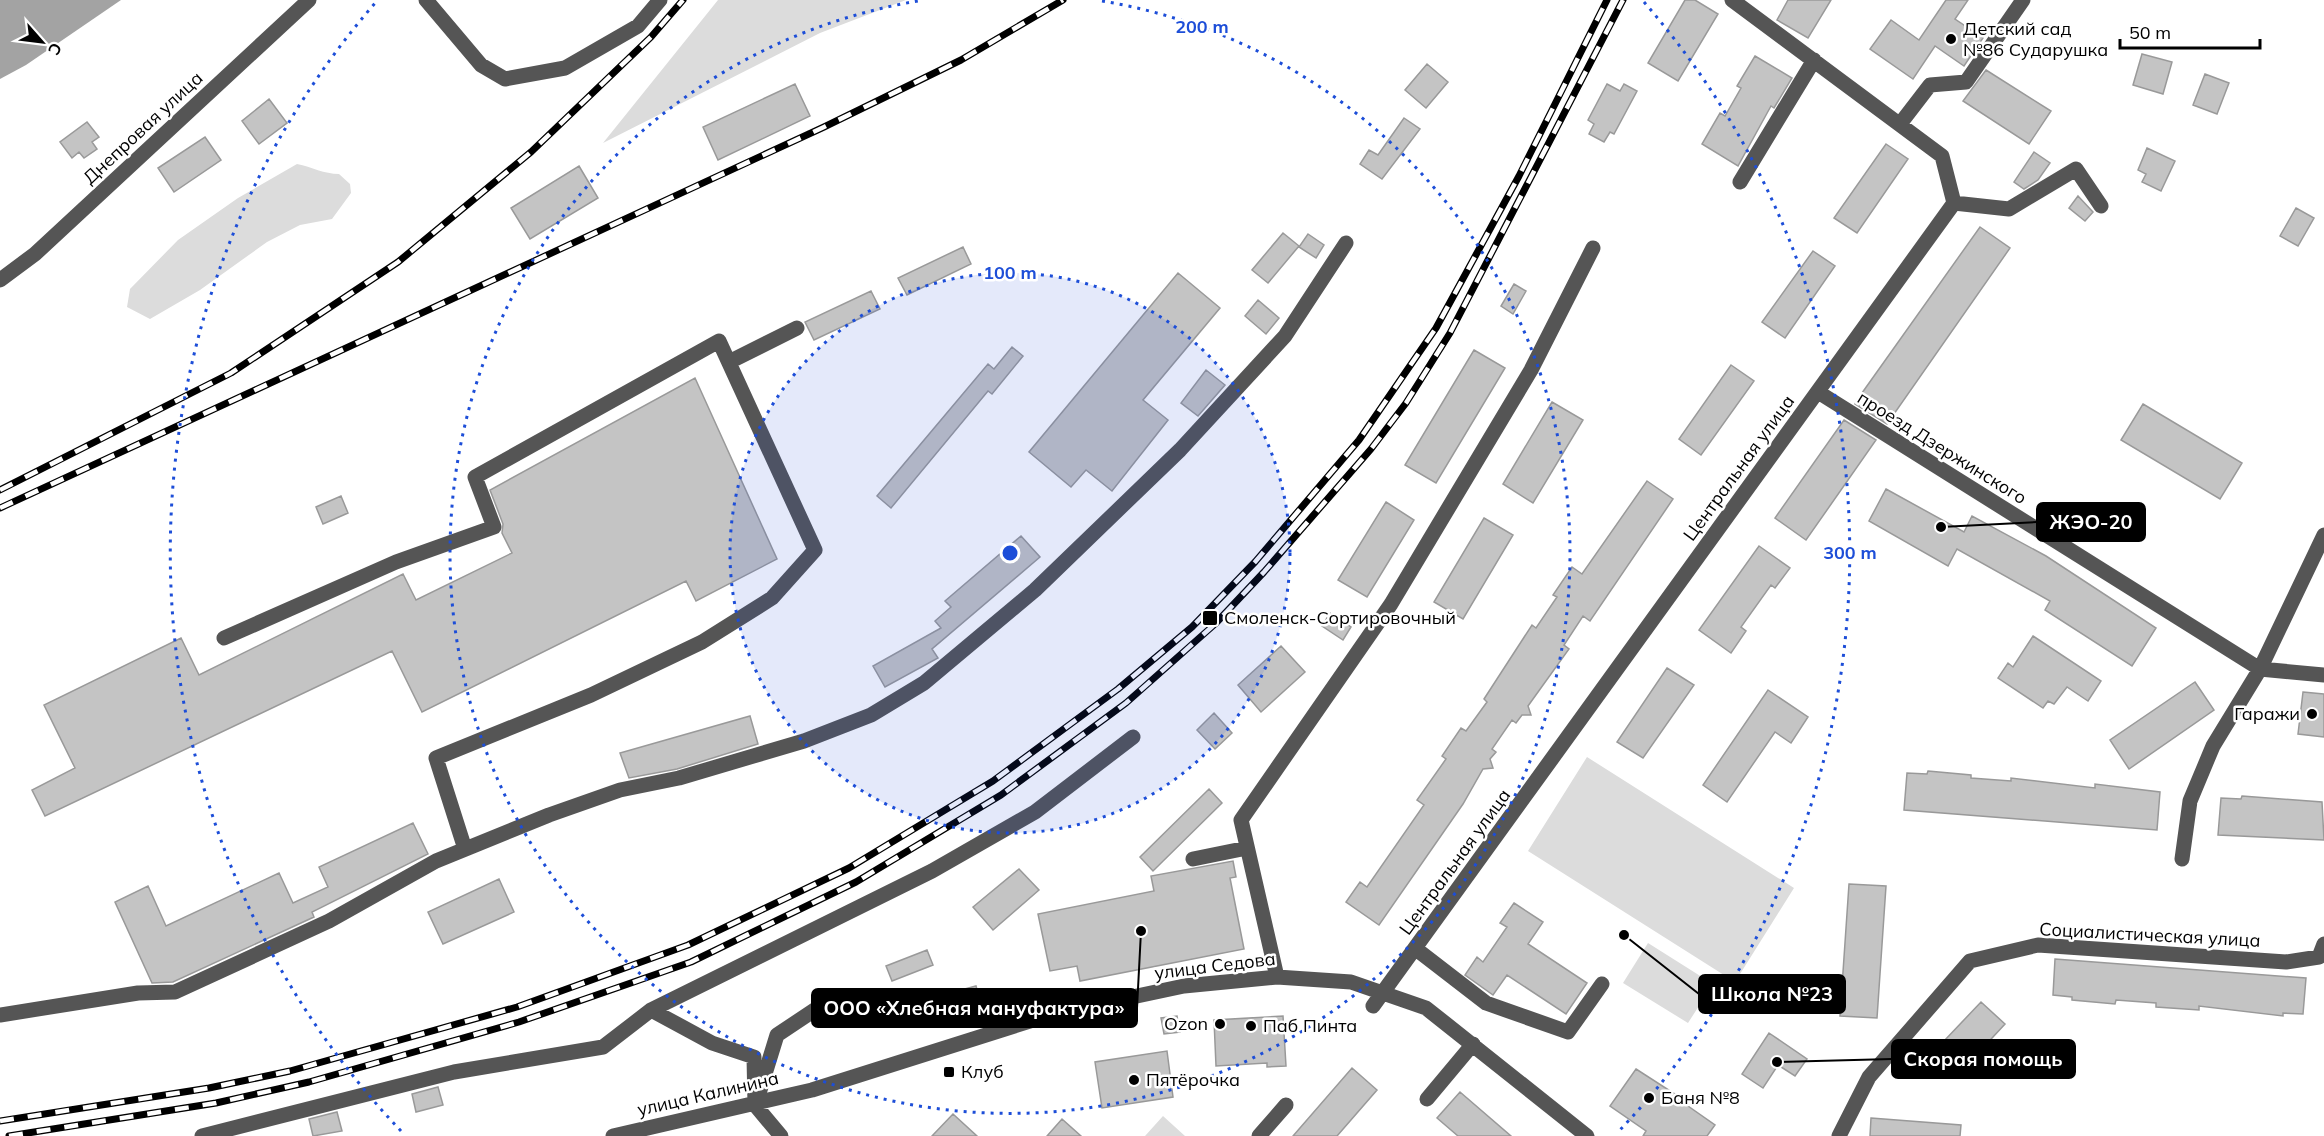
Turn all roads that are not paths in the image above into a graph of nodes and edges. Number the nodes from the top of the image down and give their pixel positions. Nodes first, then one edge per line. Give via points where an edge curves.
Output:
1 (309, 0) edge
2 (426, 0) edge
3 (660, 0) edge
4 (2023, 0) edge
5 (1736, 1) edge
6 (1814, 60) junction
7 (1900, 124) junction
8 (1740, 182) dead end
9 (1954, 203) junction
10 (2101, 206) dead end
11 (1346, 243) dead end
12 (1593, 248) dead end
13 (0, 280) edge
14 (797, 328) dead end
15 (729, 362) junction
16 (1818, 392) junction
17 (2324, 535) edge
18 (224, 638) dead end
19 (2260, 669) junction
20 (2324, 675) edge
21 (1133, 737) dead end
22 (1247, 848) junction
23 (465, 849) junction
24 (1193, 859) dead end
25 (2182, 859) dead end
26 (2324, 944) edge
27 (1416, 949) junction
28 (1277, 976) junction
29 (1602, 984) dead end
30 (1384, 994) junction
31 (831, 999) dead end
32 (1373, 1006) dead end
33 (651, 1010) junction
34 (0, 1015) edge
35 (1473, 1044) junction
36 (812, 1090) joint
37 (1427, 1099) dead end
38 (756, 1105) junction
39 (1286, 1105) dead end
40 (202, 1136) edge
41 (613, 1136) edge
42 (781, 1136) edge
43 (1259, 1136) edge
44 (1587, 1136) edge
45 (1839, 1136) edge

1 - 13 street, Днепровая улица via 35,254
2 - 3 street via 481,65 505,79 565,68 638,26
4 - 7 street via 1965,82 1930,85
5 - 6 street
6 - 7 street
6 - 8 street
7 - 9 street via 1942,156
9 - 10 street via 2009,210 2076,169
9 - 16 street, Центральная улица
11 - 23 street via 1285,336 1180,450 1035,590 924,683 871,715 804,741 679,778 620,790
12 - 22 street via 1531,370 1391,603 1241,820
14 - 15 street
15 - 18 street via 720,341 475,477 494,527 396,562
15 - 23 street via 815,550 772,598 702,642 591,695 436,758
16 - 19 street, проезд Дзержинского
16 - 27 street, Центральная улица
17 - 19 street
19 - 20 street
19 - 25 street via 2213,746 2190,801
21 - 33 street via 1035,812 942,865
22 - 24 street
22 - 28 street
23 - 34 street via 328,921 175,992 138,993
26 - 45 street, Социалистическая улица via 2319,957 2286,962 2038,945 1970,961 1869,1077
27 - 29 street via 1486,1003 1568,1032
27 - 30 street, Центральная улица
28 - 30 street, улица Седова via 1351,982
28 - 36 street, улица Седова via 1184,986 1052,1014
30 - 32 street, Центральная улица
30 - 35 street, улица Седова via 1426,1008
31 - 38 street via 777,1035
33 - 38 street via 712,1043 754,1057
33 - 40 street via 603,1047 454,1072
35 - 37 street
35 - 44 street, улица Седова
36 - 38 street, улица Калинина
38 - 41 street, улица Калинина
38 - 42 street
39 - 43 street

